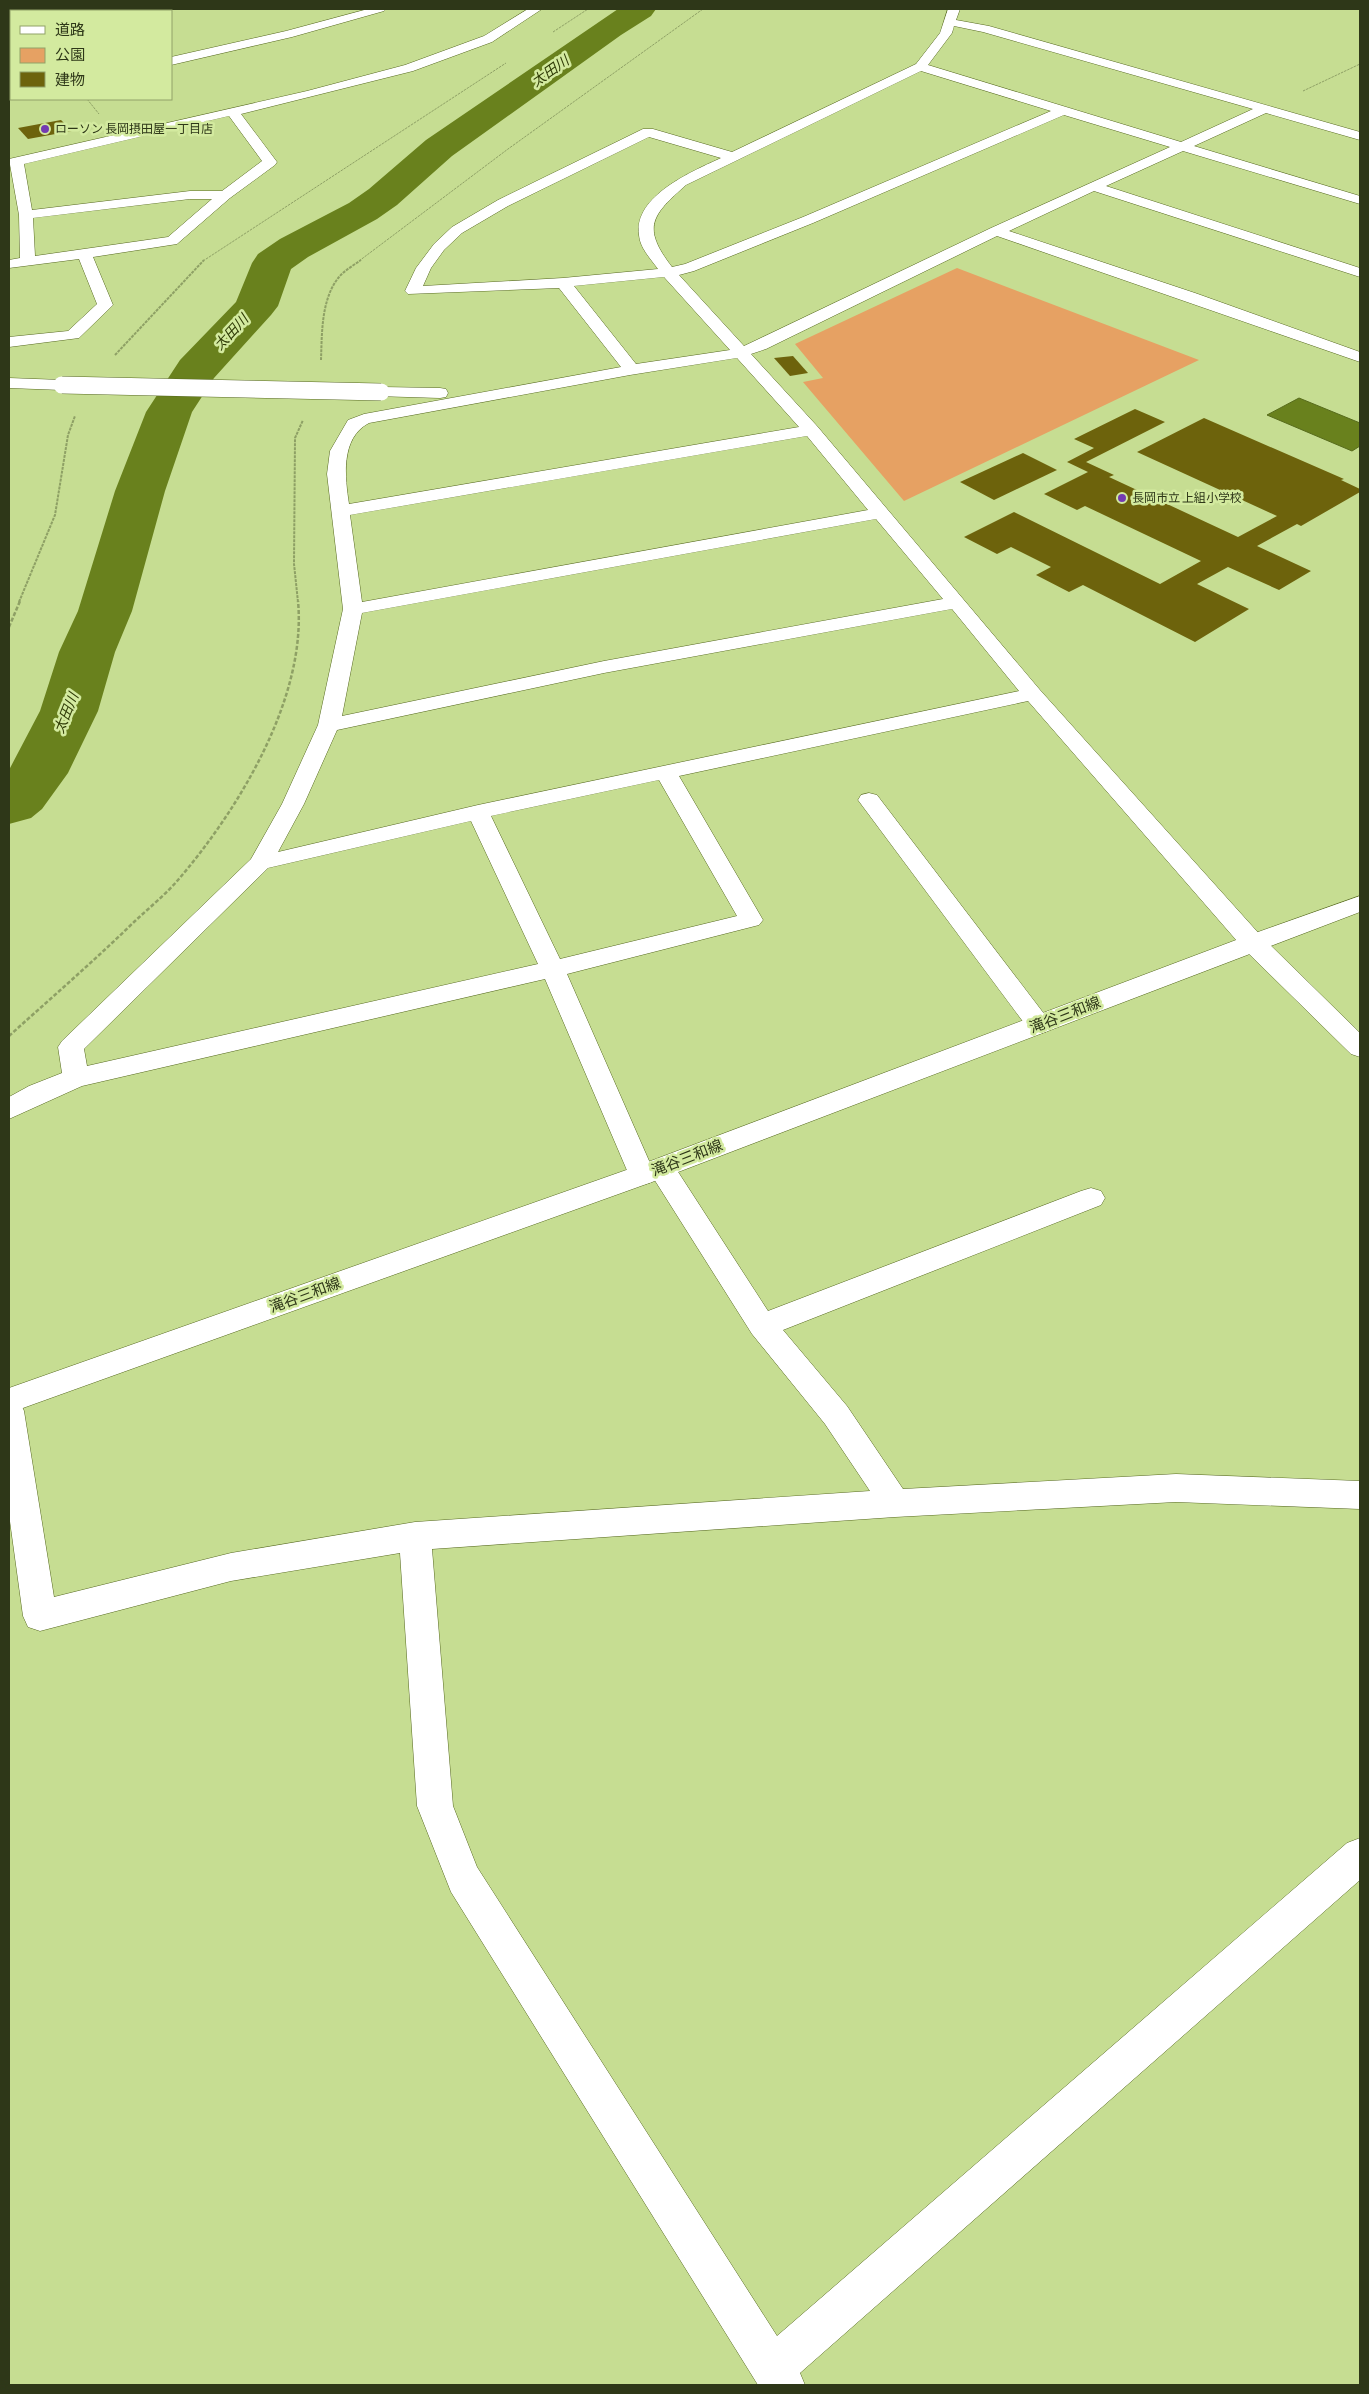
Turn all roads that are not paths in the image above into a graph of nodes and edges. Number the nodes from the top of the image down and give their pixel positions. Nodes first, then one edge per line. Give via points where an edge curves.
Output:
1 (380, 9) edge
2 (536, 9) edge
3 (954, 9) edge
4 (951, 22) junction
5 (172, 61) edge
6 (920, 67) junction
7 (1264, 109) junction
8 (1064, 110) junction
9 (233, 112) junction
10 (1360, 136) edge
11 (1183, 146) junction
12 (733, 157) junction
13 (13, 162) edge
14 (1095, 187) junction
15 (225, 195) junction
16 (1360, 200) edge
17 (26, 215) junction
18 (996, 231) junction
19 (85, 254) junction
20 (28, 261) junction
21 (9, 264) edge
22 (668, 272) junction
23 (1360, 273) edge
24 (563, 283) junction
25 (9, 342) edge
26 (740, 354) junction
27 (1360, 357) edge
28 (632, 370) junction
29 (9, 383) edge
30 (496, 395) junction
31 (811, 430) junction
32 (342, 511) junction
33 (881, 513) junction
34 (955, 603) junction
35 (353, 609) junction
36 (1033, 694) junction
37 (328, 725) junction
38 (666, 773) junction
39 (869, 800) dead end
40 (478, 812) junction
41 (260, 863) junction
42 (1360, 904) edge
43 (1253, 943) junction
44 (553, 969) junction
45 (1039, 1025) junction
46 (1360, 1048) edge
47 (76, 1078) junction
48 (9, 1109) edge
49 (652, 1171) junction
50 (1091, 1198) dead end
51 (762, 1326) junction
52 (9, 1401) edge
53 (9, 1411) edge
54 (1360, 1495) edge
55 (895, 1503) junction
56 (415, 1536) junction
57 (1360, 1856) edge
58 (778, 2377) edge

1 - 5 street
2 - 9 street via 488,39 438,59
3 - 4 street
4 - 6 street
4 - 7 street
6 - 8 street
6 - 12 street
7 - 10 street
7 - 11 street
8 - 11 street
8 - 22 street via 808,220 689,268
9 - 13 street
9 - 15 street via 270,162
11 - 14 street
11 - 16 street
12 - 22 street via 681,182 657,204 646,224 646,236 651,250
12 - 24 street via 648,132 504,202 457,230 439,247 413,291
13 - 17 street
14 - 18 street
14 - 23 street
15 - 17 street via 190,195
15 - 19 street via 172,241
17 - 20 street
18 - 26 street
18 - 27 street
19 - 20 street
19 - 25 street via 105,305 73,335
20 - 21 street
22 - 24 street
22 - 26 street
24 - 28 street
26 - 28 street
26 - 31 street
28 - 30 street
29 - 30 street, bridge
30 - 32 street via 364,419 354,424 339,451 336,474
31 - 32 street
31 - 33 street
32 - 35 street
33 - 34 street
33 - 35 street
34 - 36 street
34 - 37 street via 604,667
35 - 37 street
36 - 38 street
36 - 43 street
37 - 41 street via 293,804
38 - 40 street
38 - 44 street via 751,920
39 - 45 street
40 - 41 street
40 - 44 street
41 - 47 street via 71,1047
42 - 43 street, 滝谷三和線
43 - 45 street, 滝谷三和線
43 - 46 street
44 - 47 street
44 - 49 street
45 - 49 street, 滝谷三和線
47 - 48 street
49 - 51 street
49 - 52 street, 滝谷三和線
50 - 51 street
51 - 55 street via 836,1415
53 - 56 street via 40,1616 231,1567
54 - 55 street via 1176,1488
55 - 56 street
56 - 58 street via 435,1806 464,1879
57 - 58 street

